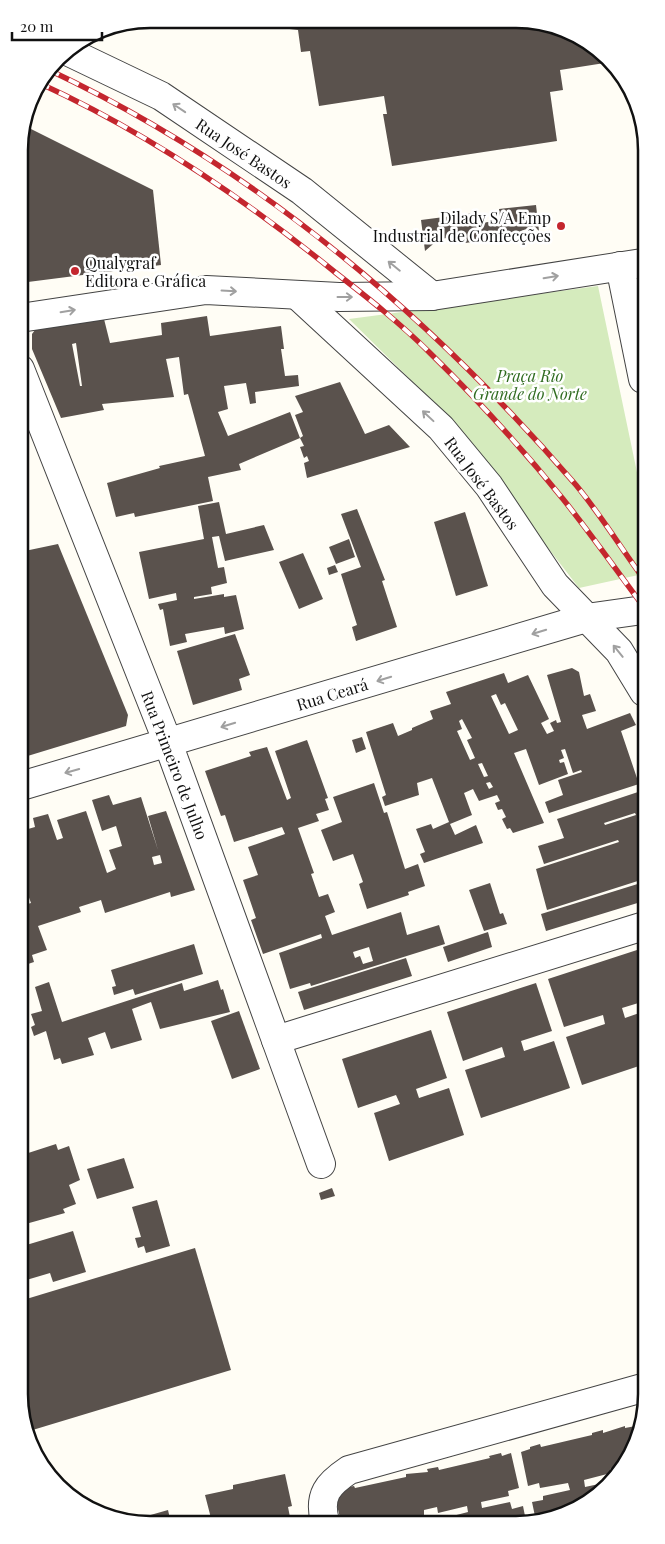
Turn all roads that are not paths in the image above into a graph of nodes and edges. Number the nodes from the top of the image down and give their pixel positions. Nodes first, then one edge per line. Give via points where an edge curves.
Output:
1 (74, 54) edge
2 (631, 264) edge
3 (297, 295) junction
4 (432, 296) junction
5 (28, 317) edge
6 (638, 330) edge
7 (28, 389) edge
8 (638, 611) edge
9 (586, 618) junction
10 (638, 681) edge
11 (168, 743) junction
12 (28, 784) edge
13 (637, 928) edge
14 (276, 1040) junction
15 (321, 1164) dead end
16 (637, 1390) edge
17 (324, 1516) edge

4 -> 1 street, Rua José Bastos via 302,191 161,96
4 -> 2 street
2 - 6 street
3 -> 4 street
5 -> 3 street via 206,290
9 -> 3 street, Rua José Bastos via 555,585 489,486 441,428
7 - 11 street, Rua Primeiro de Julho
8 - 9 street, Rua Ceará
10 -> 9 street, Rua José Bastos via 619,651
9 -> 11 street, Rua Ceará
11 -> 12 street, Rua Ceará
11 - 14 street, Rua Primeiro de Julho
13 - 14 street
14 - 15 street, Rua Primeiro de Julho
16 - 17 street via 349,1470 333,1481 324,1495

